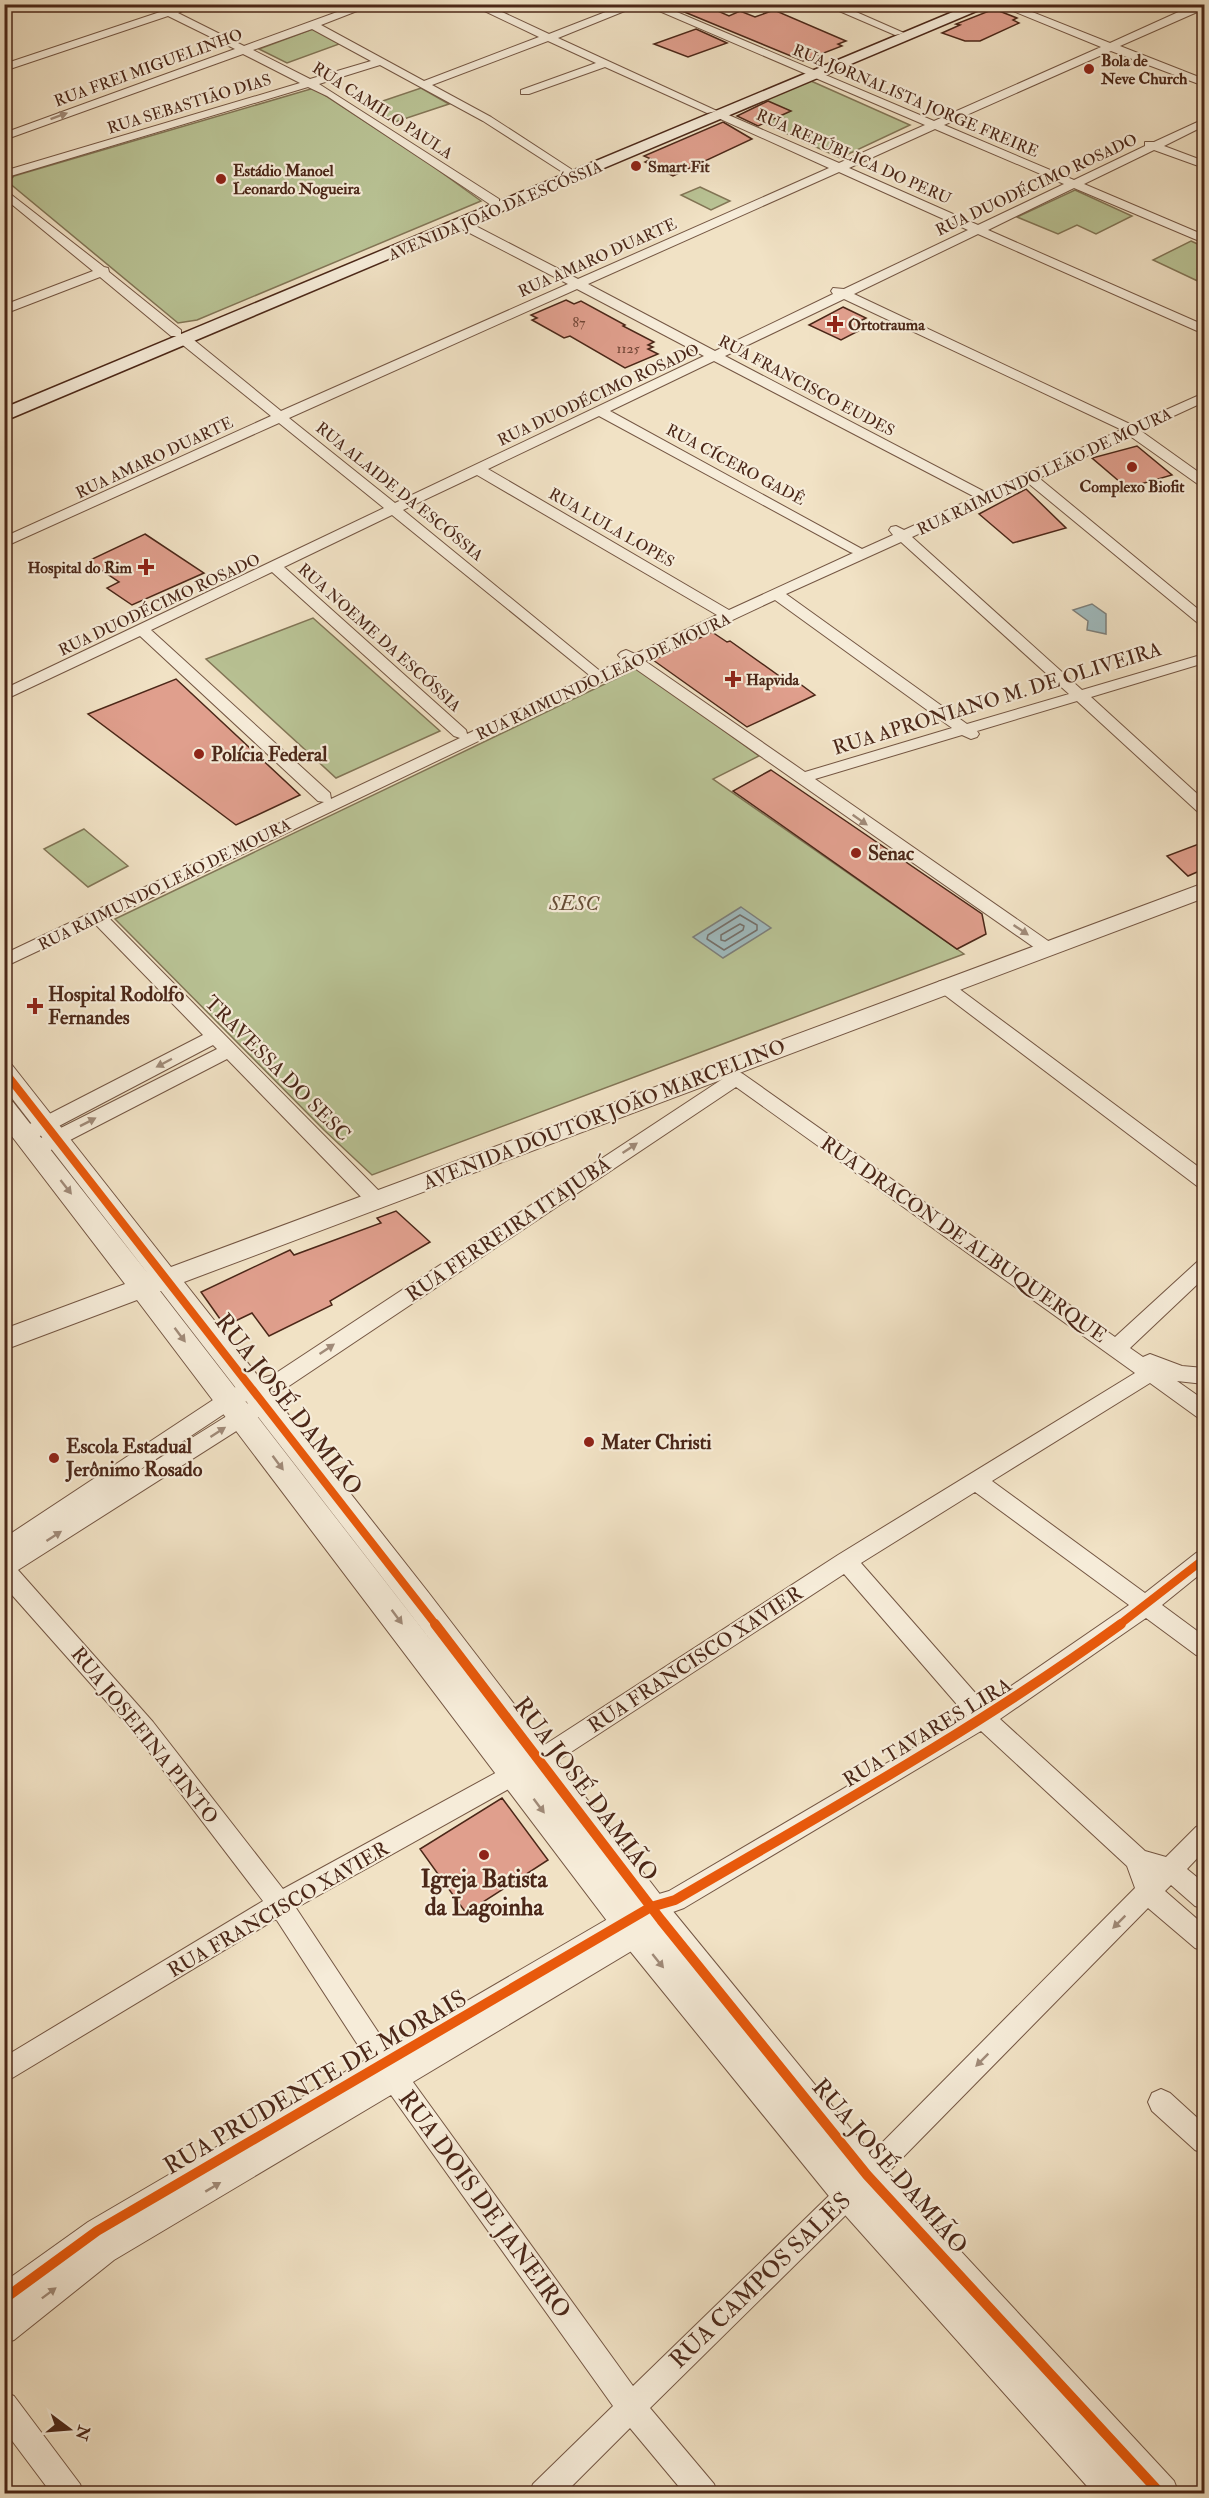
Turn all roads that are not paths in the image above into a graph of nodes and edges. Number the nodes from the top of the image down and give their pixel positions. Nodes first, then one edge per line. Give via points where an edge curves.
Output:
1 (153, 4) edge
2 (193, 4) edge
3 (370, 4) edge
4 (475, 4) edge
5 (637, 4) edge
6 (648, 4) edge
7 (828, 4) edge
8 (968, 4) edge
9 (986, 4) edge
10 (1001, 4) edge
11 (1204, 5) edge
12 (170, 12) junction
13 (313, 25) junction
14 (899, 33) junction
15 (549, 38) junction
16 (1110, 47) junction
17 (243, 51) junction
18 (383, 61) junction
19 (605, 63) junction
20 (7, 65) edge
21 (811, 74) junction
22 (312, 83) junction
23 (1204, 83) edge
24 (426, 84) junction
25 (525, 92) dead end
26 (716, 113) junction
27 (1204, 115) edge
28 (1204, 122) edge
29 (934, 125) junction
30 (4, 136) edge
31 (1156, 141) junction
32 (1204, 155) edge
33 (1204, 165) edge
34 (839, 168) junction
35 (567, 171) junction
36 (4, 175) edge
37 (1070, 182) junction
38 (4, 192) edge
39 (495, 202) junction
40 (24, 207) junction
41 (4, 214) edge
42 (462, 224) junction
43 (973, 228) junction
44 (1204, 239) edge
45 (104, 271) junction
46 (578, 284) junction
47 (845, 290) junction
48 (4, 310) edge
49 (1204, 330) edge
50 (180, 336) junction
51 (712, 354) junction
52 (1204, 388) edge
53 (1204, 397) edge
54 (4, 404) edge
55 (600, 411) junction
56 (4, 415) edge
57 (282, 416) junction
58 (1133, 427) junction
59 (477, 469) junction
60 (1204, 472) edge
61 (1031, 479) junction
62 (1204, 482) edge
63 (978, 493) junction
64 (389, 508) junction
65 (904, 531) junction
66 (4, 543) edge
67 (855, 549) junction
68 (275, 567) junction
69 (776, 594) junction
70 (725, 613) junction
71 (1204, 621) edge
72 (143, 630) junction
73 (631, 657) junction
74 (1204, 658) edge
75 (1204, 665) edge
76 (593, 671) junction
77 (4, 685) edge
78 (4, 695) edge
79 (1089, 697) junction
80 (968, 732) junction
81 (460, 733) junction
82 (807, 782) junction
83 (1204, 794) edge
84 (324, 797) junction
85 (1204, 808) edge
86 (1204, 890) edge
87 (97, 916) junction
88 (4, 947) edge
89 (1048, 949) junction
90 (4, 961) edge
91 (944, 986) junction
92 (216, 1036) junction
93 (229, 1050) junction
94 (4, 1071) edge
95 (730, 1073) junction
96 (4, 1108) edge
97 (41, 1137) junction
98 (1204, 1182) edge
99 (376, 1200) junction
100 (1204, 1267) edge
101 (156, 1283) junction
102 (4, 1340) edge
103 (1122, 1352) junction
104 (1165, 1371) junction
105 (1204, 1376) edge
106 (1204, 1386) edge
107 (253, 1398) junction
108 (1204, 1411) edge
109 (976, 1481) junction
110 (4, 1550) edge
111 (1204, 1559) edge
112 (846, 1561) junction
113 (4, 1569) edge
114 (1147, 1606) junction
115 (1204, 1648) edge
116 (984, 1719) junction
117 (528, 1768) junction
118 (1204, 1836) edge
119 (1137, 1859) junction
120 (1171, 1870) junction
121 (1149, 1893) junction
122 (1204, 1898) edge
123 (280, 1904) junction
124 (650, 1917) junction
125 (1204, 1940) edge
126 (4, 2071) edge
127 (390, 2072) junction
128 (1161, 2102) dead end
129 (1204, 2141) edge
130 (858, 2184) junction
131 (4, 2299) edge
132 (4, 2330) edge
133 (4, 2406) edge
134 (631, 2406) junction
135 (70, 2493) edge
136 (543, 2493) edge
137 (704, 2493) edge
138 (1119, 2493) edge
139 (1161, 2493) edge

1 - 12 street, RUA CAMILO PAULA
2 - 12 street
3 - 13 street, RUA FREI MIGUELINHO
4 - 15 street, RUA REPÚBLICA DO PERU
5 - 15 street
6 - 21 street, RUA JORNALISTA JORGE FREIRE
7 - 14 street
8 - 14 main road, AVENIDA JOÃO DA ESCÓSSIA
9 - 21 main road, AVENIDA JOÃO DA ESCÓSSIA
10 - 16 street
11 - 16 street, RUA AMARO DUARTE
12 - 17 street, RUA CAMILO PAULA
12 - 20 street
13 - 17 street, RUA FREI MIGUELINHO
13 - 18 street
14 - 21 main road, AVENIDA JOÃO DA ESCÓSSIA
15 - 19 street, RUA REPÚBLICA DO PERU
15 - 24 street
16 - 23 street
16 - 29 street, RUA AMARO DUARTE
17 - 22 street, RUA CAMILO PAULA
30 -> 17 street, RUA FREI MIGUELINHO
18 - 22 street, RUA SEBASTIÃO DIAS
18 - 24 street
19 - 25 street
19 - 26 street, RUA REPÚBLICA DO PERU
21 - 26 main road, AVENIDA JOÃO DA ESCÓSSIA
21 - 29 street, RUA JORNALISTA JORGE FREIRE
22 - 36 street, RUA SEBASTIÃO DIAS
22 - 39 street, RUA CAMILO PAULA
24 - 35 street
26 - 34 street, RUA REPÚBLICA DO PERU
26 - 35 main road, AVENIDA JOÃO DA ESCÓSSIA
26 - 42 main road, AVENIDA JOÃO DA ESCÓSSIA
27 - 31 street, RUA DUODÉCIMO ROSADO
28 - 31 street, RUA DUODÉCIMO ROSADO
29 - 34 street, RUA AMARO DUARTE
29 - 37 street, RUA JORNALISTA JORGE FREIRE
31 - 32 street
31 - 33 street
31 - 37 street, RUA DUODÉCIMO ROSADO
34 - 43 street, RUA REPÚBLICA DO PERU
34 - 46 street, RUA AMARO DUARTE
35 - 39 main road, AVENIDA JOÃO DA ESCÓSSIA
37 - 43 street, RUA DUODÉCIMO ROSADO
37 - 44 street, RUA JORNALISTA JORGE FREIRE
38 - 40 street, RUA ALAIDE DA ESCÓSSIA
39 - 50 main road, AVENIDA JOÃO DA ESCÓSSIA
40 - 41 street
40 - 45 street, RUA ALAIDE DA ESCÓSSIA
42 - 46 street, RUA FRANCISCO EUDES
42 - 50 main road, AVENIDA JOÃO DA ESCÓSSIA
43 - 47 street, RUA DUODÉCIMO ROSADO
43 - 49 street, RUA REPÚBLICA DO PERU
45 - 48 street
45 - 50 street, RUA ALAIDE DA ESCÓSSIA
46 - 51 street, RUA FRANCISCO EUDES
46 - 57 street, RUA AMARO DUARTE
47 - 51 street, RUA DUODÉCIMO ROSADO
47 - 58 street
50 - 54 main road, AVENIDA JOÃO DA ESCÓSSIA
50 - 56 main road, AVENIDA JOÃO DA ESCÓSSIA
50 - 57 street, RUA ALAIDE DA ESCÓSSIA
51 - 55 street, RUA DUODÉCIMO ROSADO
51 - 63 street, RUA FRANCISCO EUDES
51 - 64 street, RUA DUODÉCIMO ROSADO
52 - 58 street, RUA RAIMUNDO LEÃO DE MOURA
53 - 58 street, RUA RAIMUNDO LEÃO DE MOURA
55 - 59 street, RUA DUODÉCIMO ROSADO
55 - 67 street, RUA CÍCERO GADÊ
57 - 64 street, RUA ALAIDE DA ESCÓSSIA
57 - 66 street, RUA AMARO DUARTE
58 - 60 street
58 - 61 street, RUA RAIMUNDO LEÃO DE MOURA
58 - 62 street
58 - 63 street, RUA RAIMUNDO LEÃO DE MOURA
59 - 64 street, RUA DUODÉCIMO ROSADO
59 - 70 street, RUA LULA LOPES
61 - 65 street, RUA RAIMUNDO LEÃO DE MOURA
61 - 71 street
63 - 65 street, RUA RAIMUNDO LEÃO DE MOURA
64 - 68 street, RUA DUODÉCIMO ROSADO
64 - 76 street, RUA ALAIDE DA ESCÓSSIA
64 - 77 street, RUA DUODÉCIMO ROSADO
65 - 67 street, RUA RAIMUNDO LEÃO DE MOURA
65 - 69 street, RUA RAIMUNDO LEÃO DE MOURA
65 - 79 street
67 - 70 street, RUA RAIMUNDO LEÃO DE MOURA
68 - 72 street, RUA DUODÉCIMO ROSADO
68 - 81 street, RUA NOEME DA ESCÓSSIA
69 - 70 street, RUA RAIMUNDO LEÃO DE MOURA
69 - 80 street
70 - 73 street, RUA RAIMUNDO LEÃO DE MOURA
72 - 78 street, RUA DUODÉCIMO ROSADO
72 - 84 street
73 - 76 street, RUA RAIMUNDO LEÃO DE MOURA
73 - 82 street
73 - 87 street, RUA RAIMUNDO LEÃO DE MOURA
74 - 79 street, RUA APRONIANO M. DE OLIVEIRA
75 - 79 street, RUA APRONIANO M. DE OLIVEIRA
76 - 81 street, RUA RAIMUNDO LEÃO DE MOURA
79 - 80 street, RUA APRONIANO M. DE OLIVEIRA
79 - 83 street
79 - 85 street
80 - 82 street, RUA APRONIANO M. DE OLIVEIRA
81 - 84 street, RUA RAIMUNDO LEÃO DE MOURA
82 -> 89 street
84 - 88 street, RUA RAIMUNDO LEÃO DE MOURA
86 - 89 street, AVENIDA DOUTOR JOÃO MARCELINO
87 - 90 street, RUA RAIMUNDO LEÃO DE MOURA
87 - 92 street, TRAVESSA DO SESC
89 - 91 street, AVENIDA DOUTOR JOÃO MARCELINO
91 - 95 street, AVENIDA DOUTOR JOÃO MARCELINO
91 - 98 street
92 - 93 street, TRAVESSA DO SESC
92 -> 97 street
97 -> 93 street
93 - 99 street, TRAVESSA DO SESC
94 - 97 street
95 - 99 street, AVENIDA DOUTOR JOÃO MARCELINO
95 - 103 street, RUA DRACON DE ALBUQUERQUE
107 -> 95 street, RUA FERREIRA ITAJUBÁ
96 - 97 street
97 - 101 street, RUA JOSÉ DAMIÃO
99 - 101 street, AVENIDA DOUTOR JOÃO MARCELINO
100 - 103 street
101 - 102 street, AVENIDA DOUTOR JOÃO MARCELINO
101 - 107 street, RUA JOSÉ DAMIÃO
103 - 104 street, RUA DRACON DE ALBUQUERQUE
104 - 105 street
104 - 106 street, RUA DRACON DE ALBUQUERQUE
104 - 108 street, RUA DRACON DE ALBUQUERQUE
104 - 109 street, RUA FRANCISCO XAVIER
107 - 110 street, RUA FERREIRA ITAJUBÁ
113 -> 107 street, RUA FERREIRA ITAJUBÁ
107 - 117 street, RUA JOSÉ DAMIÃO
109 - 112 street, RUA FRANCISCO XAVIER
109 - 114 street
111 - 114 street, RUA TAVARES LIRA
112 - 116 street
112 - 117 street, RUA FRANCISCO XAVIER
113 - 123 street, RUA JOSEFINA PINTO via 145,1729
114 - 115 street
114 - 116 street, RUA TAVARES LIRA
116 - 119 street
116 - 124 street, RUA TAVARES LIRA
117 - 123 street, RUA FRANCISCO XAVIER
117 - 124 street, RUA JOSÉ DAMIÃO
118 - 120 street, RUA CAMPOS SALES
119 - 120 street
119 - 121 street
120 - 121 street, RUA CAMPOS SALES
120 - 122 street
121 - 125 street
121 -> 130 street, RUA CAMPOS SALES
123 - 126 street, RUA FRANCISCO XAVIER
123 - 127 street, RUA DOIS DE JANEIRO
124 - 127 street, RUA PRUDENTE DE MORAIS
124 - 130 street, RUA JOSÉ DAMIÃO
127 - 131 street, RUA PRUDENTE DE MORAIS via 97,2231
132 -> 127 street, RUA PRUDENTE DE MORAIS via 105,2251
127 - 134 street, RUA DOIS DE JANEIRO
128 - 129 street
130 - 134 street, RUA CAMPOS SALES
130 - 138 street, RUA JOSÉ DAMIÃO
130 - 139 street, RUA JOSÉ DAMIÃO
133 - 135 street
134 - 136 street, RUA CAMPOS SALES
134 - 137 street, RUA DOIS DE JANEIRO

